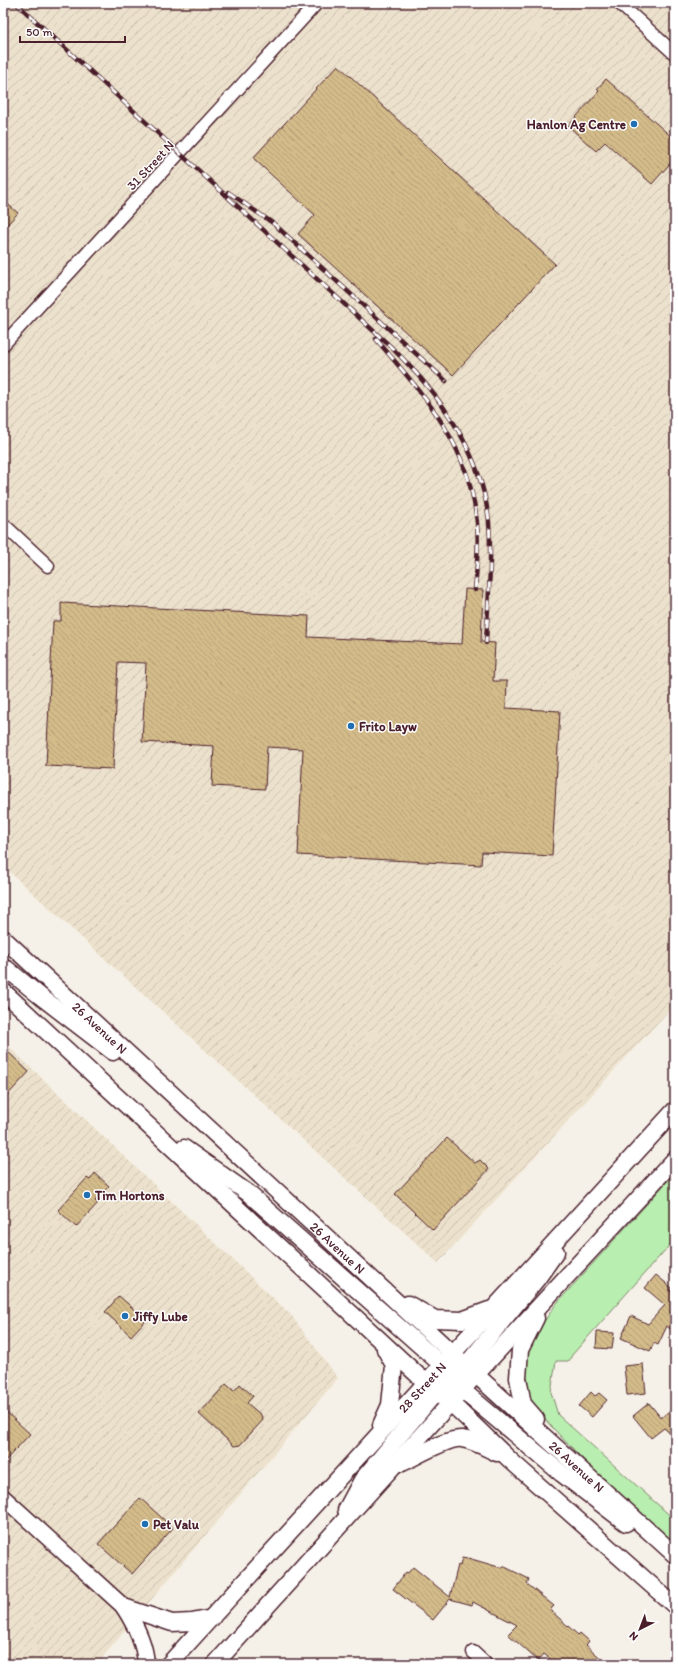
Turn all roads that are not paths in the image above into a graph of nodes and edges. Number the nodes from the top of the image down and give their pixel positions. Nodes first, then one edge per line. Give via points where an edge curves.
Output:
1 (317, 3) edge
2 (619, 3) edge
3 (675, 54) edge
4 (3, 345) edge
5 (3, 524) edge
6 (48, 566) dead end
7 (3, 938) edge
8 (3, 968) edge
9 (3, 991) edge
10 (3, 1001) edge
11 (25, 1011) junction
12 (130, 1109) junction
13 (675, 1110) edge
14 (192, 1112) junction
15 (675, 1159) edge
16 (599, 1192) junction
17 (386, 1292) junction
18 (547, 1297) junction
19 (492, 1309) junction
20 (381, 1342) junction
21 (451, 1376) junction
22 (451, 1403) junction
23 (376, 1438) junction
24 (510, 1460) junction
25 (573, 1463) junction
26 (393, 1467) junction
27 (3, 1497) edge
28 (335, 1530) junction
29 (675, 1555) edge
30 (675, 1561) edge
31 (675, 1606) edge
32 (124, 1607) junction
33 (212, 1618) junction
34 (472, 1652) dead end
35 (146, 1664) edge
36 (169, 1664) edge
37 (215, 1664) edge
38 (486, 1664) edge

1 - 4 street, 31 Street N
2 - 3 street
5 - 6 street
7 - 14 main road, 26 Avenue N
8 - 14 main road
9 - 11 main road, 26 Avenue N
10 - 11 main road
11 - 12 main road, 26 Avenue N
12 - 20 main road, 26 Avenue N
12 - 21 main road via 248,1193
13 - 16 main road, 28 Street N
14 - 17 main road, 26 Avenue N
15 - 18 main road, 28 Street N
16 - 19 main road, 28 Street N
16 - 21 main road via 537,1279
17 - 19 main road via 436,1319 462,1320
17 - 21 main road, 26 Avenue N
18 - 21 main road, 28 Street N
18 - 25 main road via 520,1350 518,1378 523,1404
19 - 21 main road, 28 Street N
20 - 21 main road, 26 Avenue N
20 - 23 main road via 394,1365 390,1405
21 - 22 main road, 26 Avenue N
21 - 23 main road, 28 Street N
21 - 25 main road, 26 Avenue N
21 - 28 main road via 362,1480
21 - 30 main road via 562,1474
22 - 24 main road, 26 Avenue N
22 - 26 main road
23 - 33 main road, 28 Street N
24 - 26 main road via 479,1444 461,1439 446,1442
24 - 31 main road, 26 Avenue N
25 - 29 main road, 26 Avenue N
26 - 28 main road
27 - 32 street
28 - 37 main road
32 - 33 main road via 172,1623
32 - 35 main road via 140,1636
33 - 36 main road, 28 Street N
34 - 38 street

